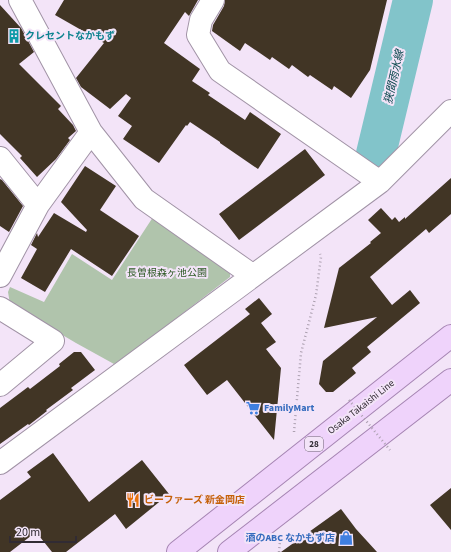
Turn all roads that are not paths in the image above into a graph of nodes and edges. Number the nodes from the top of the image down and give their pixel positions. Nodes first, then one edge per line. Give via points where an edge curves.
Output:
1 (20, 0) edge
2 (213, 0) edge
3 (451, 111) edge
4 (91, 132) junction
5 (0, 158) edge
6 (380, 182) junction
7 (38, 205) junction
8 (252, 275) junction
9 (0, 276) edge
10 (0, 308) edge
11 (451, 336) edge
12 (451, 380) edge
13 (0, 385) edge
14 (0, 463) edge
15 (178, 552) edge
16 (229, 552) edge

1 - 4 street
2 - 6 street via 201,20 198,35 220,71
3 - 6 street
4 - 7 street
4 - 8 street via 144,199
5 - 7 street
6 - 8 street
7 - 9 street
8 - 14 street
10 - 13 street via 53,340
11 - 15 main road, Osaka Takaishi Line / 28
12 - 16 main road

